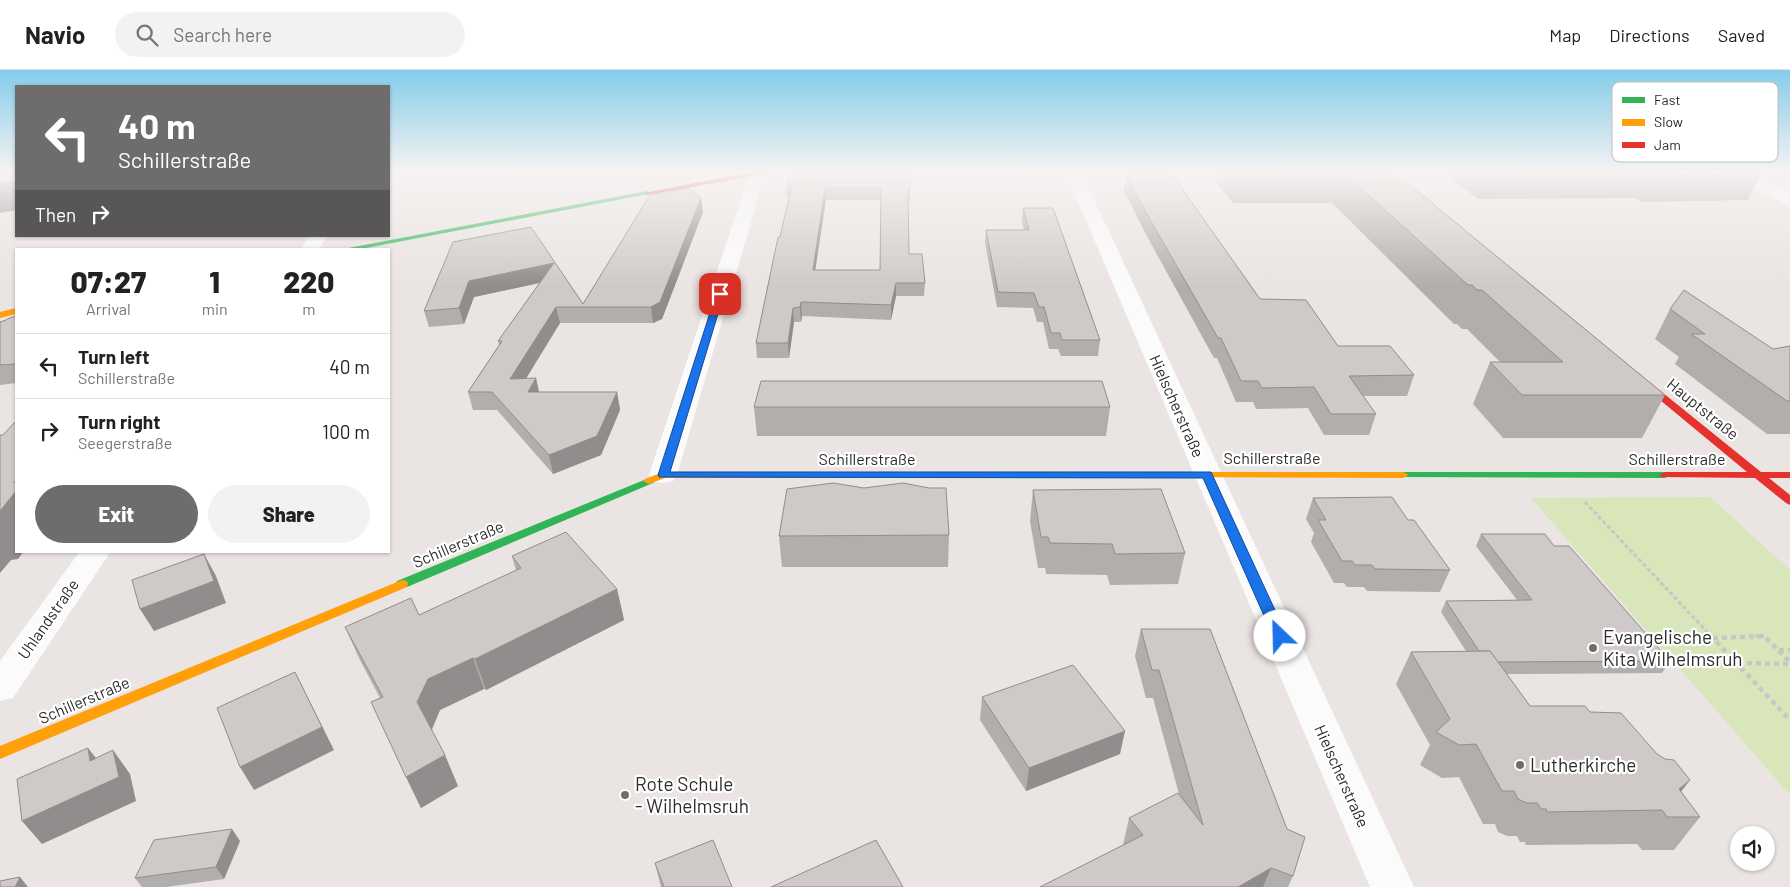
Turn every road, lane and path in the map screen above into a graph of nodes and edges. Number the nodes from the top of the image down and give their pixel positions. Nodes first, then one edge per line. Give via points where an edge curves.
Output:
1 (559, 209) edge
2 (746, 209) edge
3 (1090, 209) edge
4 (317, 237) edge
5 (311, 248) edge
6 (352, 248) edge
7 (15, 312) edge
8 (0, 315) edge
9 (1621, 364) edge
10 (1208, 474) junction
11 (663, 475) junction
12 (1759, 475) junction
13 (1790, 475) edge
14 (1582, 499) dead end
15 (1790, 501) edge
16 (95, 553) edge
17 (1713, 638) junction
18 (1778, 650) junction
19 (1790, 650) edge
20 (1737, 663) junction
21 (1790, 663) edge
22 (0, 688) edge
23 (1790, 720) edge
24 (0, 753) edge
25 (1392, 887) edge

1 - 6 street
2 - 11 street
3 - 10 street, Hielscherstraße
4 - 5 street
7 - 8 street
9 - 12 street, Hauptstraße
10 - 11 street, Schillerstraße
10 - 12 street, Schillerstraße
10 - 25 street, Hielscherstraße
11 - 24 street, Schillerstraße
12 - 13 street, Schillerstraße
12 - 15 street, Hauptstraße
14 - 17 path
16 - 22 street, Uhlandstraße
17 - 18 path via 1764,636
17 - 20 path
18 - 19 path
18 - 21 path
20 - 21 path
20 - 23 path

